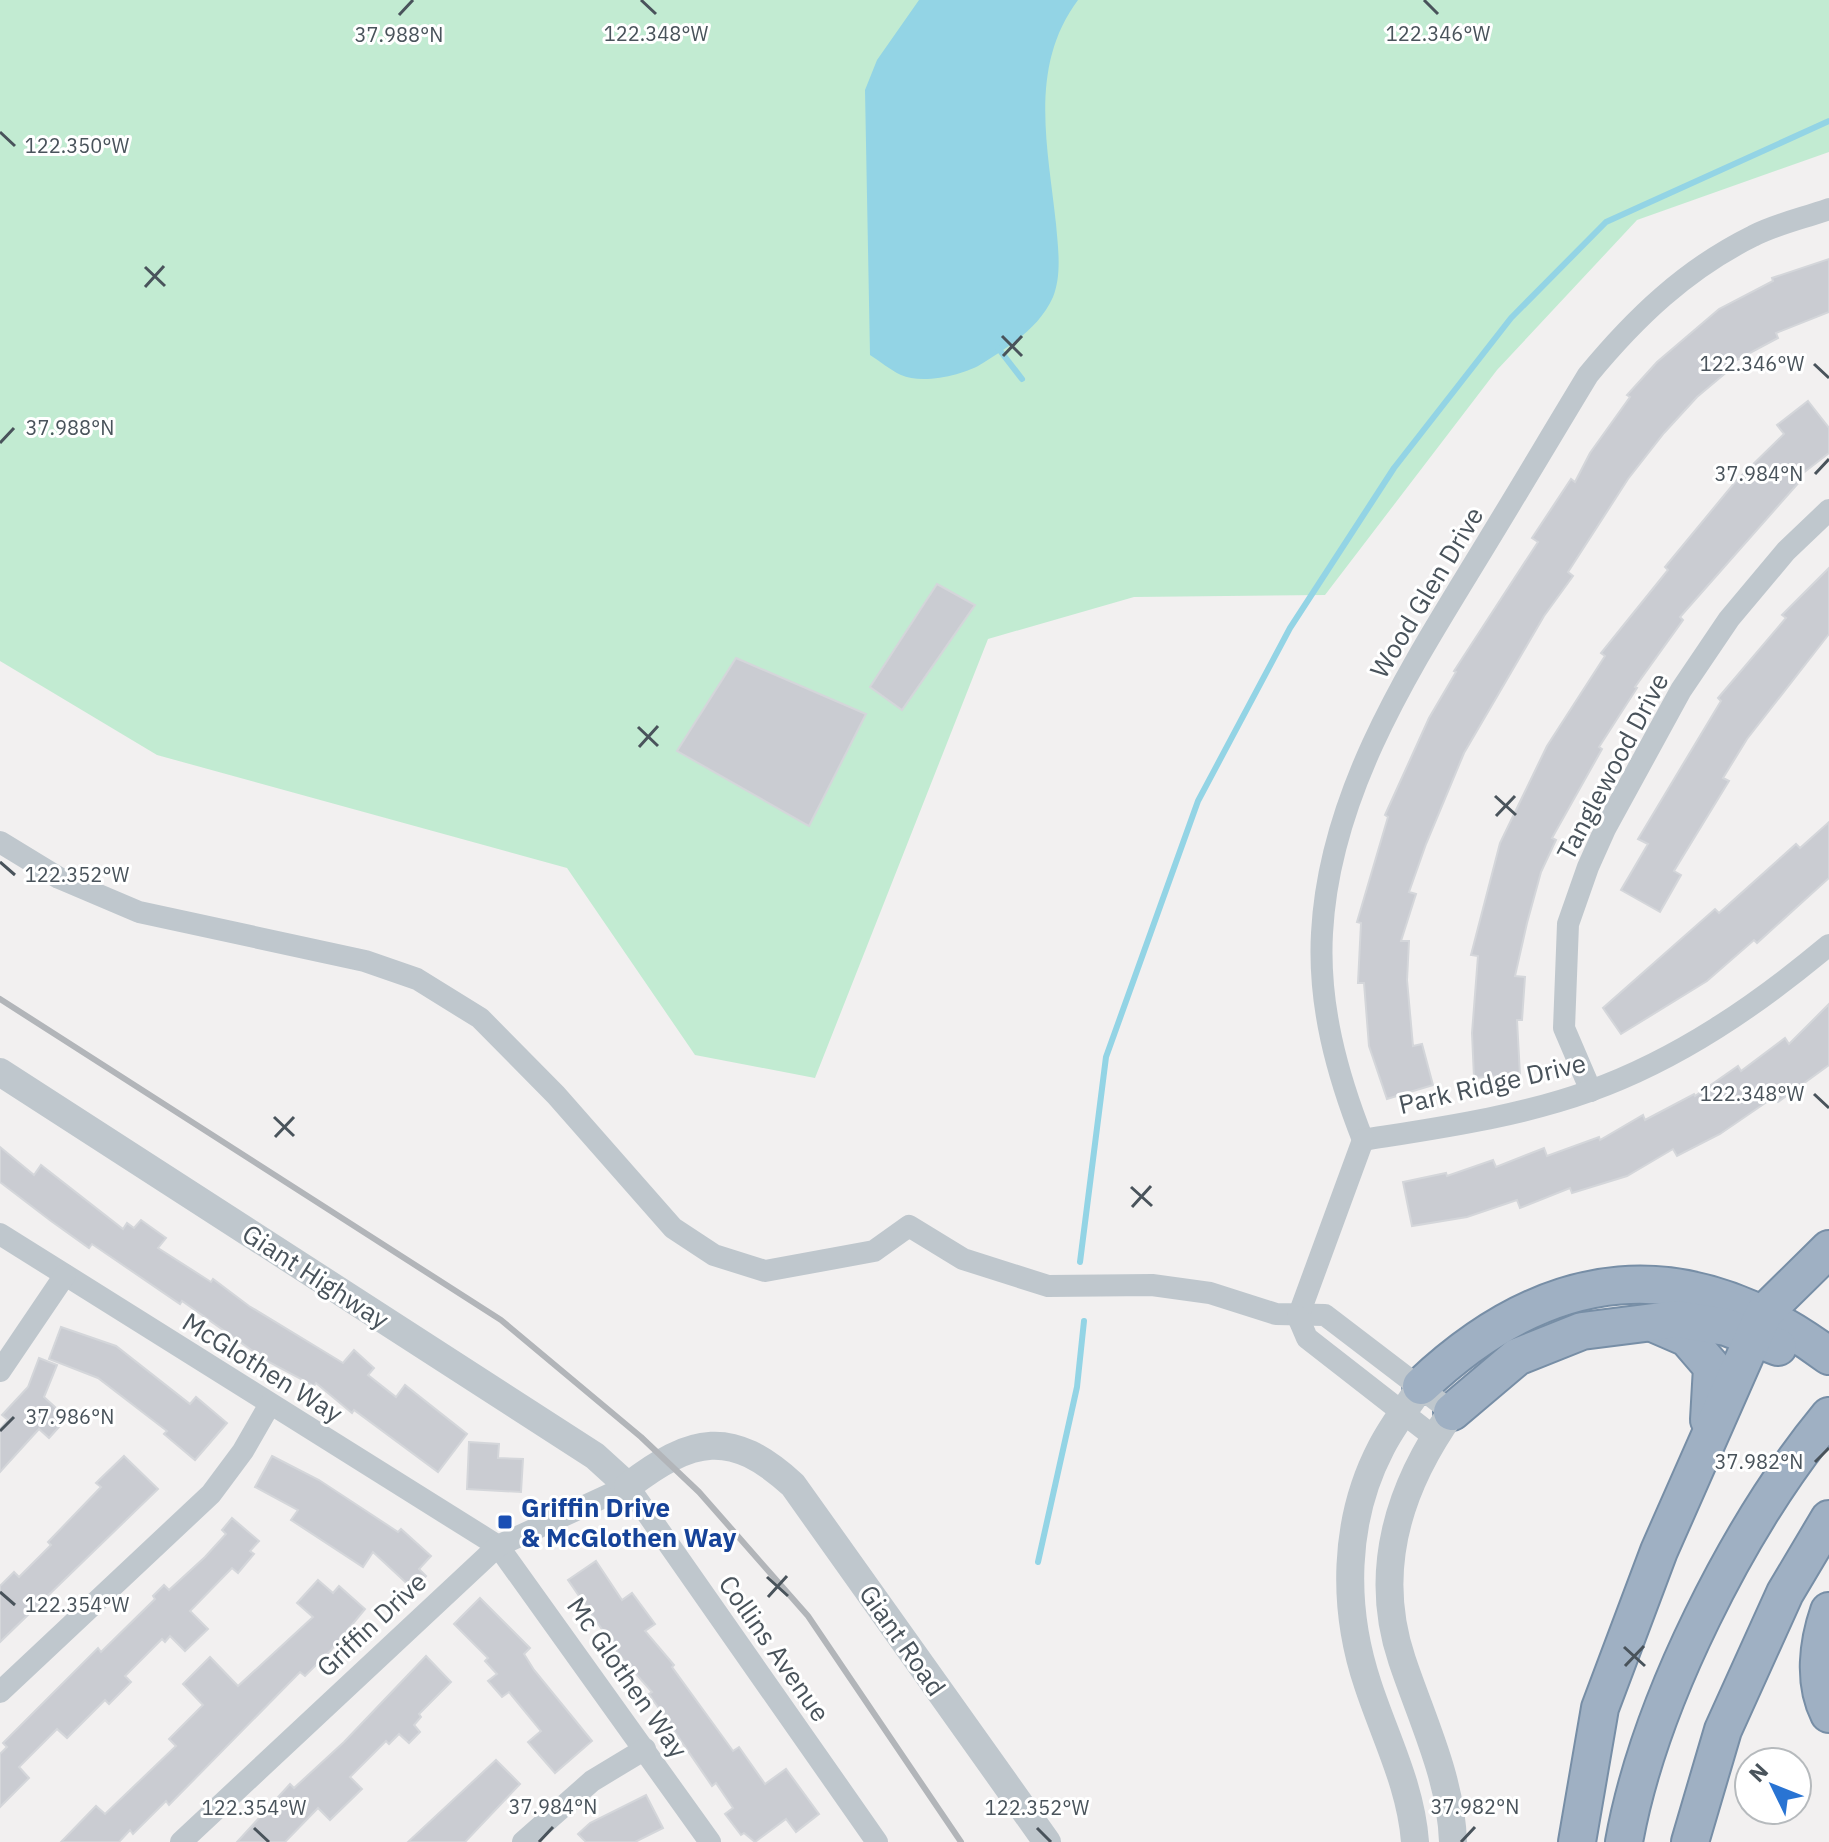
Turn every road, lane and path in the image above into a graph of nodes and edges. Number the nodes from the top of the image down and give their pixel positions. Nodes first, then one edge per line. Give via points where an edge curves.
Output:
1 (1829, 209) edge
2 (1829, 510) edge
3 (0, 842) edge
4 (1829, 945) edge
5 (0, 1072) edge
6 (1591, 1091) junction
7 (1363, 1140) junction
8 (0, 1234) edge
9 (1829, 1249) edge
10 (65, 1275) junction
11 (1298, 1317) junction
12 (1644, 1321) junction
13 (1760, 1325) junction
14 (1829, 1356) edge
15 (0, 1371) edge
16 (1829, 1381) edge
17 (1412, 1400) junction
18 (270, 1404) junction
19 (1829, 1416) edge
20 (1443, 1425) junction
21 (1696, 1467) junction
22 (628, 1486) junction
23 (1829, 1519) edge
24 (498, 1546) junction
25 (1829, 1611) edge
26 (0, 1692) edge
27 (1829, 1714) edge
28 (645, 1749) junction
29 (181, 1842) edge
30 (523, 1842) edge
31 (710, 1842) edge
32 (877, 1842) edge
33 (1047, 1842) edge
34 (1415, 1842) edge
35 (1453, 1842) edge
36 (1577, 1842) edge
37 (1624, 1842) edge
38 (1690, 1842) edge

1 - 7 street, Wood Glen Drive via 1754,235 1717,257 1663,294 1625,331 1588,375 1404,679 1356,781 1331,861 1322,934 1324,1002 1340,1083
2 - 6 street, Tanglewood Drive via 1786,551 1681,690 1588,867 1568,924 1564,1028
3 - 11 street via 59,878 139,912 365,961 417,979 480,1018 673,1228 714,1255 765,1271 874,1251 909,1226 963,1259 1048,1286 1178,1288
4 - 6 street, Park Ridge Drive via 1734,1017 1661,1061
5 - 22 street, Giant Highway via 595,1456
6 - 7 street, Park Ridge Drive
7 - 11 street
8 - 10 street, McGlothen Way
9 - 13 highway
10 - 15 street
10 - 18 street, McGlothen Way
11 - 17 street via 1307,1338
11 - 17 street via 1325,1315
12 - 13 highway
12 - 20 highway via 1582,1331 1517,1357
12 - 21 highway via 1687,1338 1712,1367 1713,1399
13 - 14 highway
13 - 16 highway
13 - 17 highway via 1708,1294 1645,1284 1576,1292 1474,1339
13 - 21 highway
17 - 20 street
17 - 20 street
17 - 34 street via 1363,1490 1353,1531 1350,1594 1355,1641 1406,1788
18 - 24 street, McGlothen Way
18 - 26 street via 211,1494
19 - 37 highway via 1734,1557 1666,1696
20 - 35 street via 1413,1474 1394,1528 1389,1570 1392,1619 1445,1779
21 - 36 highway via 1600,1708
22 - 24 street, Griffin Drive
22 - 32 street, Collins Avenue
22 - 33 street, Giant Road via 662,1459 698,1447 726,1444 767,1461 793,1485
23 - 38 highway via 1785,1593 1723,1730
24 - 28 street, Mc Glothen Way
24 - 29 street, Griffin Drive
25 - 27 highway via 1818,1651 1822,1700
28 - 30 street via 592,1781
28 - 31 street, Mc Glothen Way

